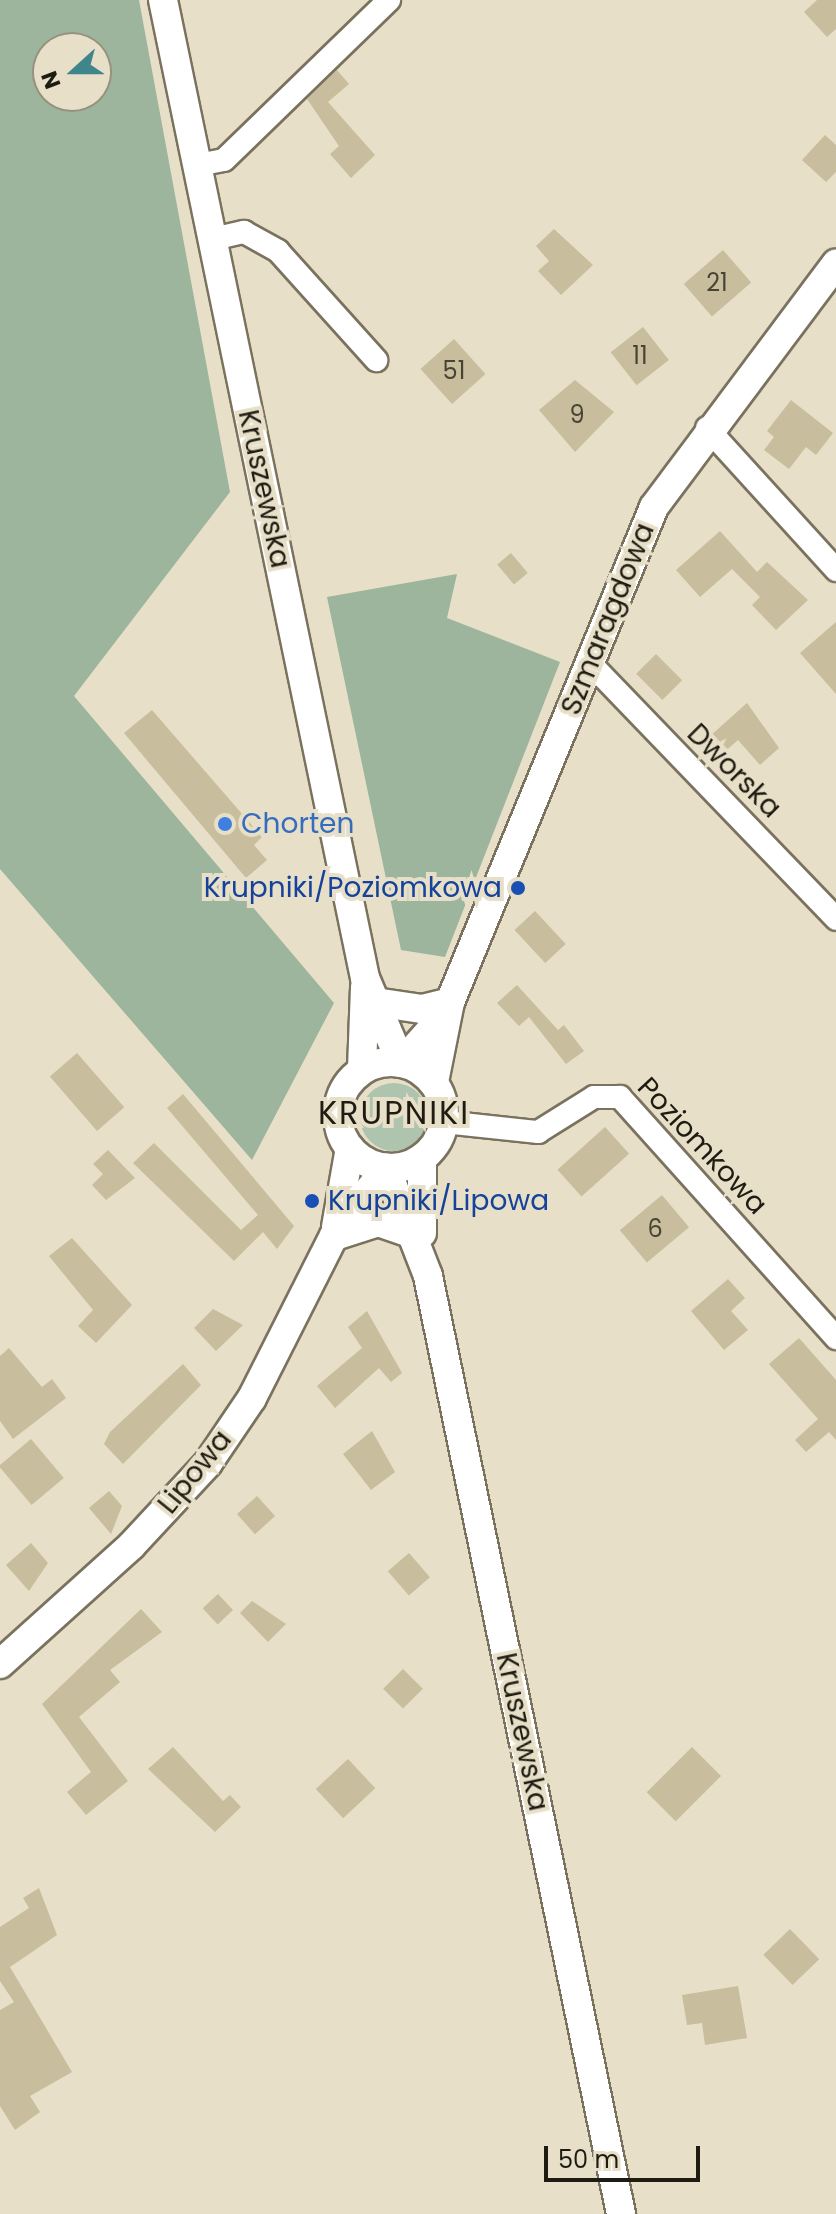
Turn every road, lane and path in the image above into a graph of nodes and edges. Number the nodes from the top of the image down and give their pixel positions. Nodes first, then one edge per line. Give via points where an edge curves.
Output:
1 (163, 0) edge
2 (389, 0) edge
3 (198, 165) junction
4 (213, 239) junction
5 (836, 264) edge
6 (376, 360) dead end
7 (707, 428) junction
8 (836, 570) edge
9 (590, 663) junction
10 (836, 919) edge
11 (370, 990) junction
12 (448, 1007) junction
13 (401, 1063) junction
14 (362, 1069) junction
15 (434, 1082) junction
16 (444, 1122) junction
17 (350, 1148) junction
18 (422, 1158) junction
19 (386, 1168) junction
20 (334, 1236) junction
21 (419, 1243) junction
22 (836, 1338) edge
23 (0, 1664) edge
24 (621, 2214) edge

1 - 3 street, Kruszewska
2 - 3 street via 224,160
3 - 4 street, Kruszewska
4 - 6 street via 244,232 278,251
4 - 11 street, Kruszewska
5 - 7 street, Szmaragdowa
7 - 8 street
7 - 9 street, Szmaragdowa via 654,507
9 - 10 street, Dworska
9 - 12 street, Szmaragdowa
11 - 12 street via 422,1009
11 - 13 street, Kruszewska
11 - 14 street, Kruszewska
12 - 13 street, Szmaragdowa
12 - 15 street, Szmaragdowa
13 - 14 street
13 - 15 street
14 - 17 street via 340,1100 340,1129
15 - 16 street
16 - 18 street
16 - 22 street, Poziomkowa via 538,1132 594,1097 620,1097
17 - 19 street
17 - 20 street, Lipowa
18 - 19 street
18 - 21 street, Kruszewska
19 - 20 street, Lipowa
19 - 21 street, Kruszewska
20 - 21 street via 378,1222
20 - 23 street, Lipowa via 252,1398 208,1463 131,1546
21 - 24 street, Kruszewska

